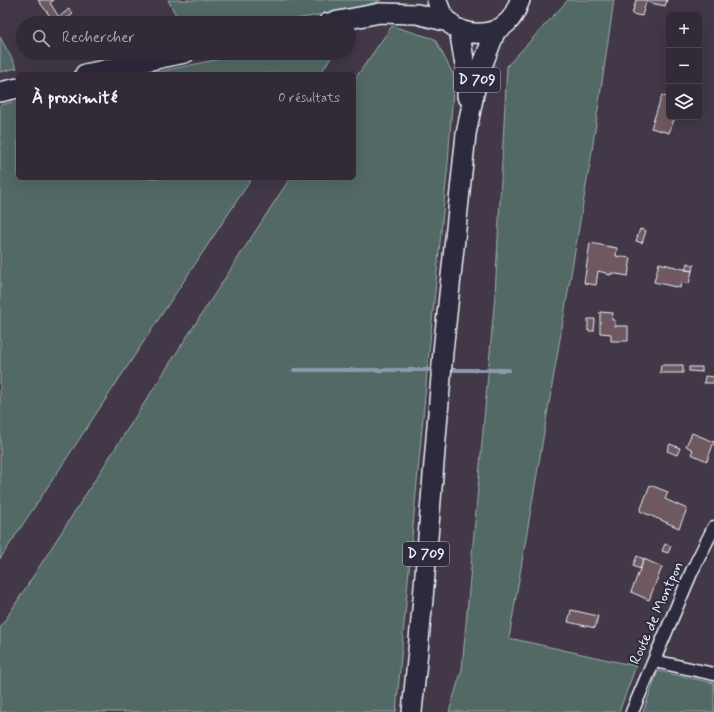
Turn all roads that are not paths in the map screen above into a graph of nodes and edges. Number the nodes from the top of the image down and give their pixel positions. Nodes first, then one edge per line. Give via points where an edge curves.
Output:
1 (409, 0) edge
2 (437, 0) edge
3 (520, 0) edge
4 (380, 13) junction
5 (356, 18) edge
6 (454, 26) junction
7 (496, 30) junction
8 (152, 60) edge
9 (95, 72) edge
10 (16, 88) edge
11 (0, 92) edge
12 (466, 134) junction
13 (714, 527) edge
14 (654, 661) junction
15 (714, 674) edge
16 (412, 712) edge
17 (632, 712) edge

1 - 4 main road
2 - 6 main road via 441,12
3 - 7 main road via 516,11
4 - 5 main road
4 - 6 main road via 417,14
6 - 7 main road via 471,33 483,34
6 - 12 main road, D 709 via 467,78
7 - 12 main road, D 709 via 477,79
8 - 9 main road
10 - 11 main road
12 - 16 main road, D 709 via 443,352
13 - 14 street, Route de Montpon via 692,571
14 - 15 street
14 - 17 street, Route de Montpon

